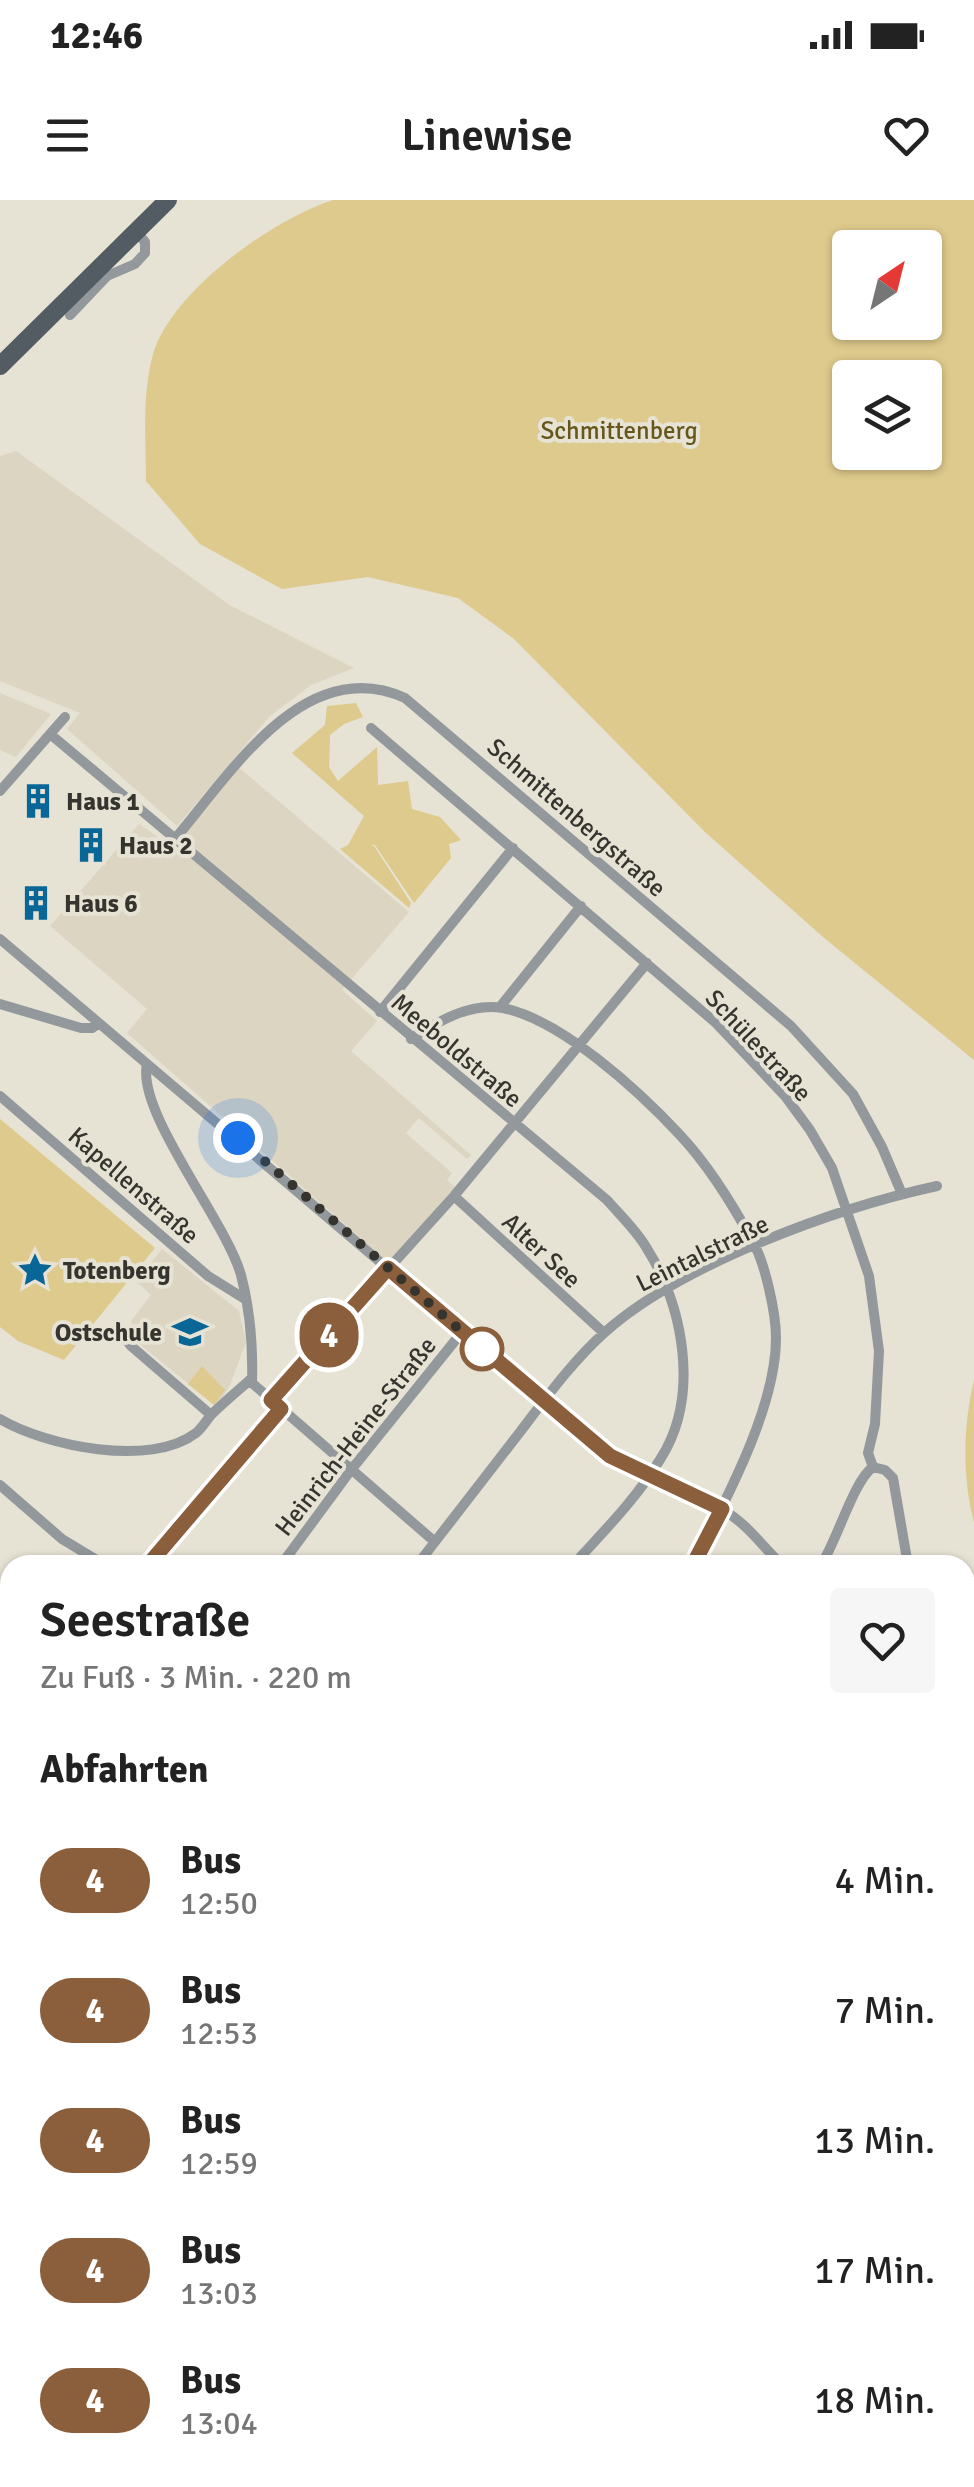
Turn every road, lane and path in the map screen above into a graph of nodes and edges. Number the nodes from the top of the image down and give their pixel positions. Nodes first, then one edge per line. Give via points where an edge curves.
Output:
1 (167, 200) edge
2 (136, 230) junction
3 (70, 315) dead end
4 (0, 366) edge
5 (65, 717) dead end
6 (371, 728) dead end
7 (50, 734) junction
8 (0, 791) edge
9 (174, 840) junction
10 (513, 848) junction
11 (580, 906) junction
12 (0, 939) edge
13 (647, 963) junction
14 (0, 1004) edge
15 (500, 1007) junction
16 (380, 1012) junction
17 (98, 1024) junction
18 (412, 1039) junction
19 (579, 1045) junction
20 (147, 1064) junction
21 (0, 1096) edge
22 (514, 1123) junction
23 (937, 1186) dead end
24 (902, 1194) junction
25 (454, 1196) junction
26 (848, 1210) junction
27 (756, 1246) junction
28 (388, 1268) junction
29 (667, 1288) junction
30 (245, 1300) junction
31 (120, 1330) dead end
32 (462, 1332) junction
33 (604, 1334) junction
34 (252, 1378) junction
35 (271, 1400) junction
36 (544, 1401) junction
37 (281, 1409) junction
38 (211, 1415) junction
39 (0, 1419) edge
40 (872, 1468) junction
41 (351, 1470) junction
42 (650, 1475) junction
43 (0, 1485) edge
44 (722, 1509) junction
45 (435, 1542) junction
46 (88, 1555) edge
47 (157, 1555) edge
48 (287, 1555) edge
49 (428, 1555) edge
50 (582, 1555) edge
51 (698, 1555) edge
52 (772, 1555) edge
53 (827, 1555) edge
54 (906, 1555) edge

1 - 2 main road
2 - 3 street via 145,253 108,276
2 - 4 main road
5 - 7 street
6 - 10 street, Schülestraße
7 - 8 street
7 - 9 street, Meeboldstraße
9 - 16 street, Meeboldstraße
9 - 24 street, Schmittenbergstraße via 266,733 311,699 356,690 405,698 791,1026 853,1094
10 - 11 street, Schülestraße
10 - 16 street
11 - 13 street, Schülestraße
11 - 15 street
12 - 17 street
13 - 19 street
13 - 26 street, Schülestraße via 785,1096 832,1168
14 - 17 street via 82,1028
15 - 18 street via 468,1010
15 - 19 street
16 - 18 street, Meeboldstraße
17 - 20 street
18 - 22 street, Meeboldstraße
19 - 22 street
19 - 27 street via 681,1136
20 - 28 street
20 - 30 street via 155,1109 227,1240
21 - 30 street, Kapellenstraße via 208,1276
22 - 25 street
22 - 29 street, Meeboldstraße via 606,1200 645,1245
23 - 24 street, Leintalstraße
24 - 26 street, Leintalstraße
25 - 28 street
25 - 33 street, Alter See
26 - 27 street, Leintalstraße
26 - 40 street, Schülestraße via 875,1309
27 - 29 street, Leintalstraße
27 - 44 street via 776,1337 770,1381
28 - 32 street
28 - 35 street
29 - 33 street, Leintalstraße
29 - 42 street, Meeboldstraße via 684,1378 672,1436
30 - 34 street
31 - 38 street
32 - 36 street
32 - 41 street, Heinrich-Heine-Straße
33 - 36 street, Leintalstraße
34 - 35 street
34 - 38 street
35 - 37 street
36 - 42 street via 610,1456
36 - 45 street, Leintalstraße
37 - 41 street
37 - 47 street
38 - 39 street via 197,1432 156,1450 63,1443
40 - 53 street, Schülestraße via 860,1480
40 - 54 street via 893,1478
41 - 45 street
41 - 48 street, Heinrich-Heine-Straße
42 - 44 street
42 - 50 street, Meeboldstraße
43 - 46 street
44 - 51 street
44 - 52 street
45 - 49 street, Leintalstraße

